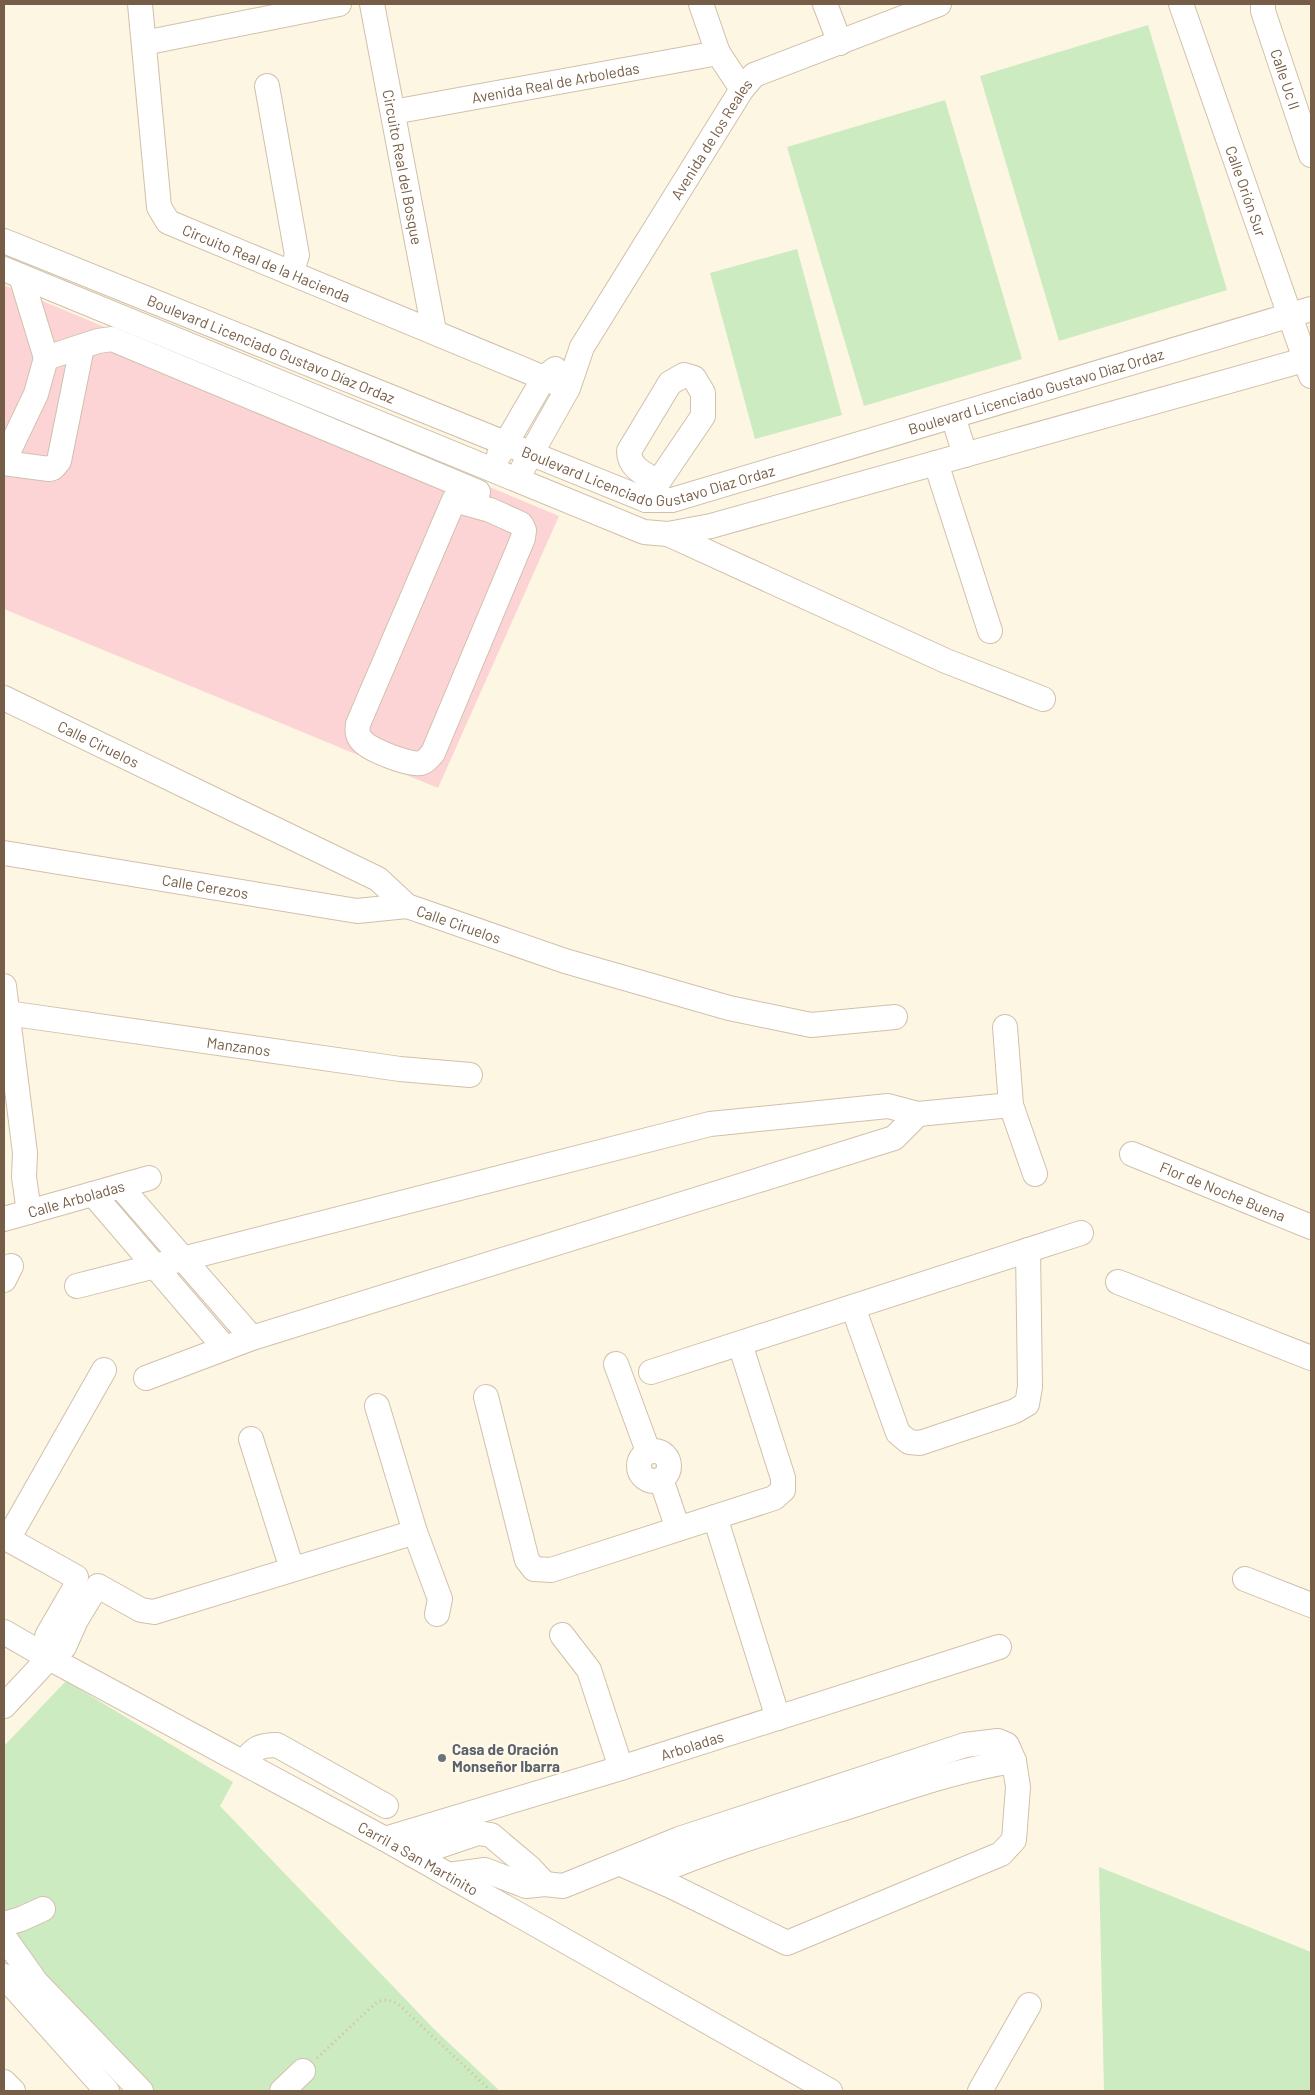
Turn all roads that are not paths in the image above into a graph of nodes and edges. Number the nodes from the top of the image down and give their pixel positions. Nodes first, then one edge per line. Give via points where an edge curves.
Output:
1 (140, 4) edge
2 (339, 4) edge
3 (372, 4) edge
4 (701, 4) edge
5 (825, 4) edge
6 (939, 4) edge
7 (1182, 4) edge
8 (1263, 4) edge
9 (840, 42) junction
10 (144, 43) junction
11 (718, 53) junction
12 (267, 86) dead end
13 (742, 89) junction
14 (393, 112) junction
15 (1311, 155) edge
16 (4, 241) edge
17 (12, 273) edge
18 (291, 273) junction
19 (1301, 312) edge
20 (434, 332) junction
21 (82, 347) junction
22 (582, 347) junction
23 (46, 358) junction
24 (1309, 365) edge
25 (544, 378) junction
26 (568, 388) junction
27 (954, 416) junction
28 (505, 442) junction
29 (530, 454) junction
30 (965, 455) junction
31 (4, 462) edge
32 (936, 463) junction
33 (491, 469) junction
34 (516, 480) junction
35 (475, 498) junction
36 (668, 534) junction
37 (990, 630) dead end
38 (4, 698) edge
39 (1043, 699) dead end
40 (4, 853) edge
41 (407, 906) junction
42 (4, 986) edge
43 (6, 1013) junction
44 (894, 1017) dead end
45 (1005, 1027) dead end
46 (470, 1075) dead end
47 (1011, 1106) junction
48 (918, 1114) junction
49 (4, 1119) edge
50 (23, 1146) junction
51 (1132, 1154) dead end
52 (1036, 1174) dead end
53 (149, 1178) dead end
54 (120, 1186) junction
55 (92, 1194) junction
56 (34, 1210) junction
57 (4, 1219) edge
58 (1311, 1227) edge
59 (1081, 1233) dead end
60 (1028, 1250) junction
61 (182, 1260) junction
62 (154, 1267) junction
63 (1118, 1282) dead end
64 (77, 1286) dead end
65 (853, 1307) junction
66 (252, 1338) junction
67 (740, 1344) junction
68 (225, 1348) junction
69 (1311, 1358) edge
70 (616, 1364) dead end
71 (104, 1370) dead end
72 (651, 1372) dead end
73 (146, 1378) dead end
74 (486, 1397) dead end
75 (377, 1406) dead end
76 (251, 1439) dead end
77 (716, 1517) junction
78 (678, 1529) junction
79 (415, 1532) junction
80 (6, 1538) edge
81 (292, 1569) junction
82 (1245, 1578) dead end
83 (86, 1585) junction
84 (1311, 1605) edge
85 (436, 1614) dead end
86 (4, 1632) edge
87 (562, 1635) dead end
88 (999, 1648) dead end
89 (49, 1658) junction
90 (4, 1706) edge
91 (778, 1718) junction
92 (976, 1743) junction
93 (1014, 1761) junction
94 (244, 1762) junction
95 (982, 1766) junction
96 (621, 1768) junction
97 (829, 1801) junction
98 (386, 1806) dead end
99 (385, 1839) junction
100 (502, 1845) junction
101 (684, 1849) junction
102 (413, 1855) junction
103 (621, 1864) junction
104 (485, 1870) junction
105 (448, 1875) junction
106 (649, 1876) junction
107 (545, 1884) junction
108 (43, 1909) dead end
109 (4, 1924) edge
110 (4, 1937) edge
111 (4, 1976) edge
112 (1029, 2005) dead end
113 (303, 2071) road end
114 (4, 2082) edge
115 (13, 2091) edge
116 (107, 2091) edge
117 (141, 2091) edge
118 (282, 2091) edge
119 (830, 2091) edge
120 (980, 2091) edge

1 - 10 street, Circuito Real de la Hacienda
2 - 10 street
3 - 14 street, Circuito Real del Bosque
4 - 11 street
5 - 9 street
6 - 9 street, Avenida de los Reales
7 - 19 street, Calle Orión Sur
8 - 15 street, Calle Uc II
9 - 13 street, Avenida de los Reales via 754,75
10 - 18 street, Circuito Real de la Hacienda via 159,207 168,222
11 - 13 street
11 - 14 street, Avenida Real de Arboledas
12 - 18 street via 297,254
13 - 22 street, Avenida de los Reales
14 - 20 street, Circuito Real del Bosque
16 - 28 street, Boulevard Licenciado Gustavo Díaz Ordaz
17 - 23 street
17 - 33 street, Boulevard Licenciado Gustavo Díaz Ordaz
18 - 20 street, Circuito Real de la Hacienda
19 - 24 street, Calle Orión Sur
19 - 27 street, Boulevard Licenciado Gustavo Díaz Ordaz
20 - 25 street, Circuito Real de la Hacienda
21 - 23 street
21 - 31 street via 59,461 49,469
21 - 35 street via 112,340 128,345
22 - 25 street, Avenida de los Reales
22 - 26 street, Avenida de los Reales
23 - 31 street via 36,394
24 - 30 street, Boulevard Licenciado Gustavo Díaz Ordaz
25 - 26 street, Circuito Real de la Hacienda
25 - 28 street, Avenida de los Reales
26 - 29 street, Avenida de los Reales
27 - 29 street, Boulevard Licenciado Gustavo Díaz Ordaz via 672,500
27 - 30 street
28 - 29 street, Boulevard Licenciado Gustavo Díaz Ordaz
28 - 33 street, Avenida de los Reales
29 - 34 street, Avenida de los Reales
30 - 32 street, Boulevard Licenciado Gustavo Díaz Ordaz
32 - 36 street, Boulevard Licenciado Gustavo Díaz Ordaz via 711,526
32 - 37 street
33 - 34 street, Boulevard Licenciado Gustavo Díaz Ordaz
33 - 35 street, Avenida de los Reales
34 - 36 street, Boulevard Licenciado Gustavo Díaz Ordaz via 644,532
35 - 35 street via 454,500 358,724 357,732 371,748 410,763 419,764 433,753 523,538 521,524
36 - 39 street via 946,661
38 - 41 street, Calle Ciruelos via 378,879
40 - 41 street, Calle Cerezos via 357,911
41 - 44 street, Calle Ciruelos via 564,960 729,1008 811,1025
42 - 43 street
43 - 46 street, Manzanos via 400,1069
43 - 50 street
45 - 47 street
47 - 48 street
47 - 52 street
48 - 61 street via 888,1106 710,1124
48 - 66 street via 894,1138
49 - 50 street
50 - 56 street via 24,1177
51 - 58 street, Flor de Noche Buena
53 - 54 street, Calle Arboladas
54 - 55 street, Calle Arboladas
54 - 61 street
55 - 56 street, Calle Arboladas
55 - 62 street
56 - 57 street, Calle Arboladas
59 - 60 street
60 - 65 street
60 - 65 street via 1030,1387 1027,1404 920,1444 909,1442 898,1432
61 - 62 street
61 - 66 street
62 - 64 street
62 - 68 street
63 - 69 street
65 - 67 street
66 - 68 street
67 - 72 street
67 - 77 street via 783,1478 783,1490 774,1498
68 - 73 street
70 - 78 street via 648,1451 638,1462 640,1472 651,1481 661,1479
71 - 80 street
74 - 78 street via 528,1560 534,1569 551,1570
75 - 79 street
76 - 81 street
77 - 78 street
77 - 91 street
79 - 81 street
79 - 85 street via 440,1599
80 - 83 street
81 - 83 street via 154,1612 141,1610
82 - 84 street
83 - 89 street via 64,1648
86 - 89 street, Carril a San Martinito
87 - 96 street via 589,1670
88 - 91 street, Arboladas
89 - 90 street
89 - 94 street, Carril a San Martinito
91 - 96 street, Arboladas
92 - 93 street via 998,1741 1007,1745
92 - 95 street
92 - 97 street
93 - 95 street
93 - 106 street via 1018,1787 1014,1840 1001,1854 787,1943
94 - 98 street via 252,1750 277,1745
94 - 99 street, Carril a San Martinito
95 - 97 street
96 - 99 street, Arboladas
97 - 101 street
99 - 102 street, Carril a San Martinito
100 - 102 street via 491,1835 478,1833
100 - 104 street
100 - 107 street
101 - 103 street
101 - 106 street
102 - 105 street, Carril a San Martinito
103 - 106 street
103 - 107 street via 563,1886
104 - 105 street
104 - 107 street via 526,1886
105 - 119 street, Carril a San Martinito
108 - 109 street
110 - 117 street via 36,1982
111 - 116 street
112 - 120 street
113 - 118 street
114 - 115 street

